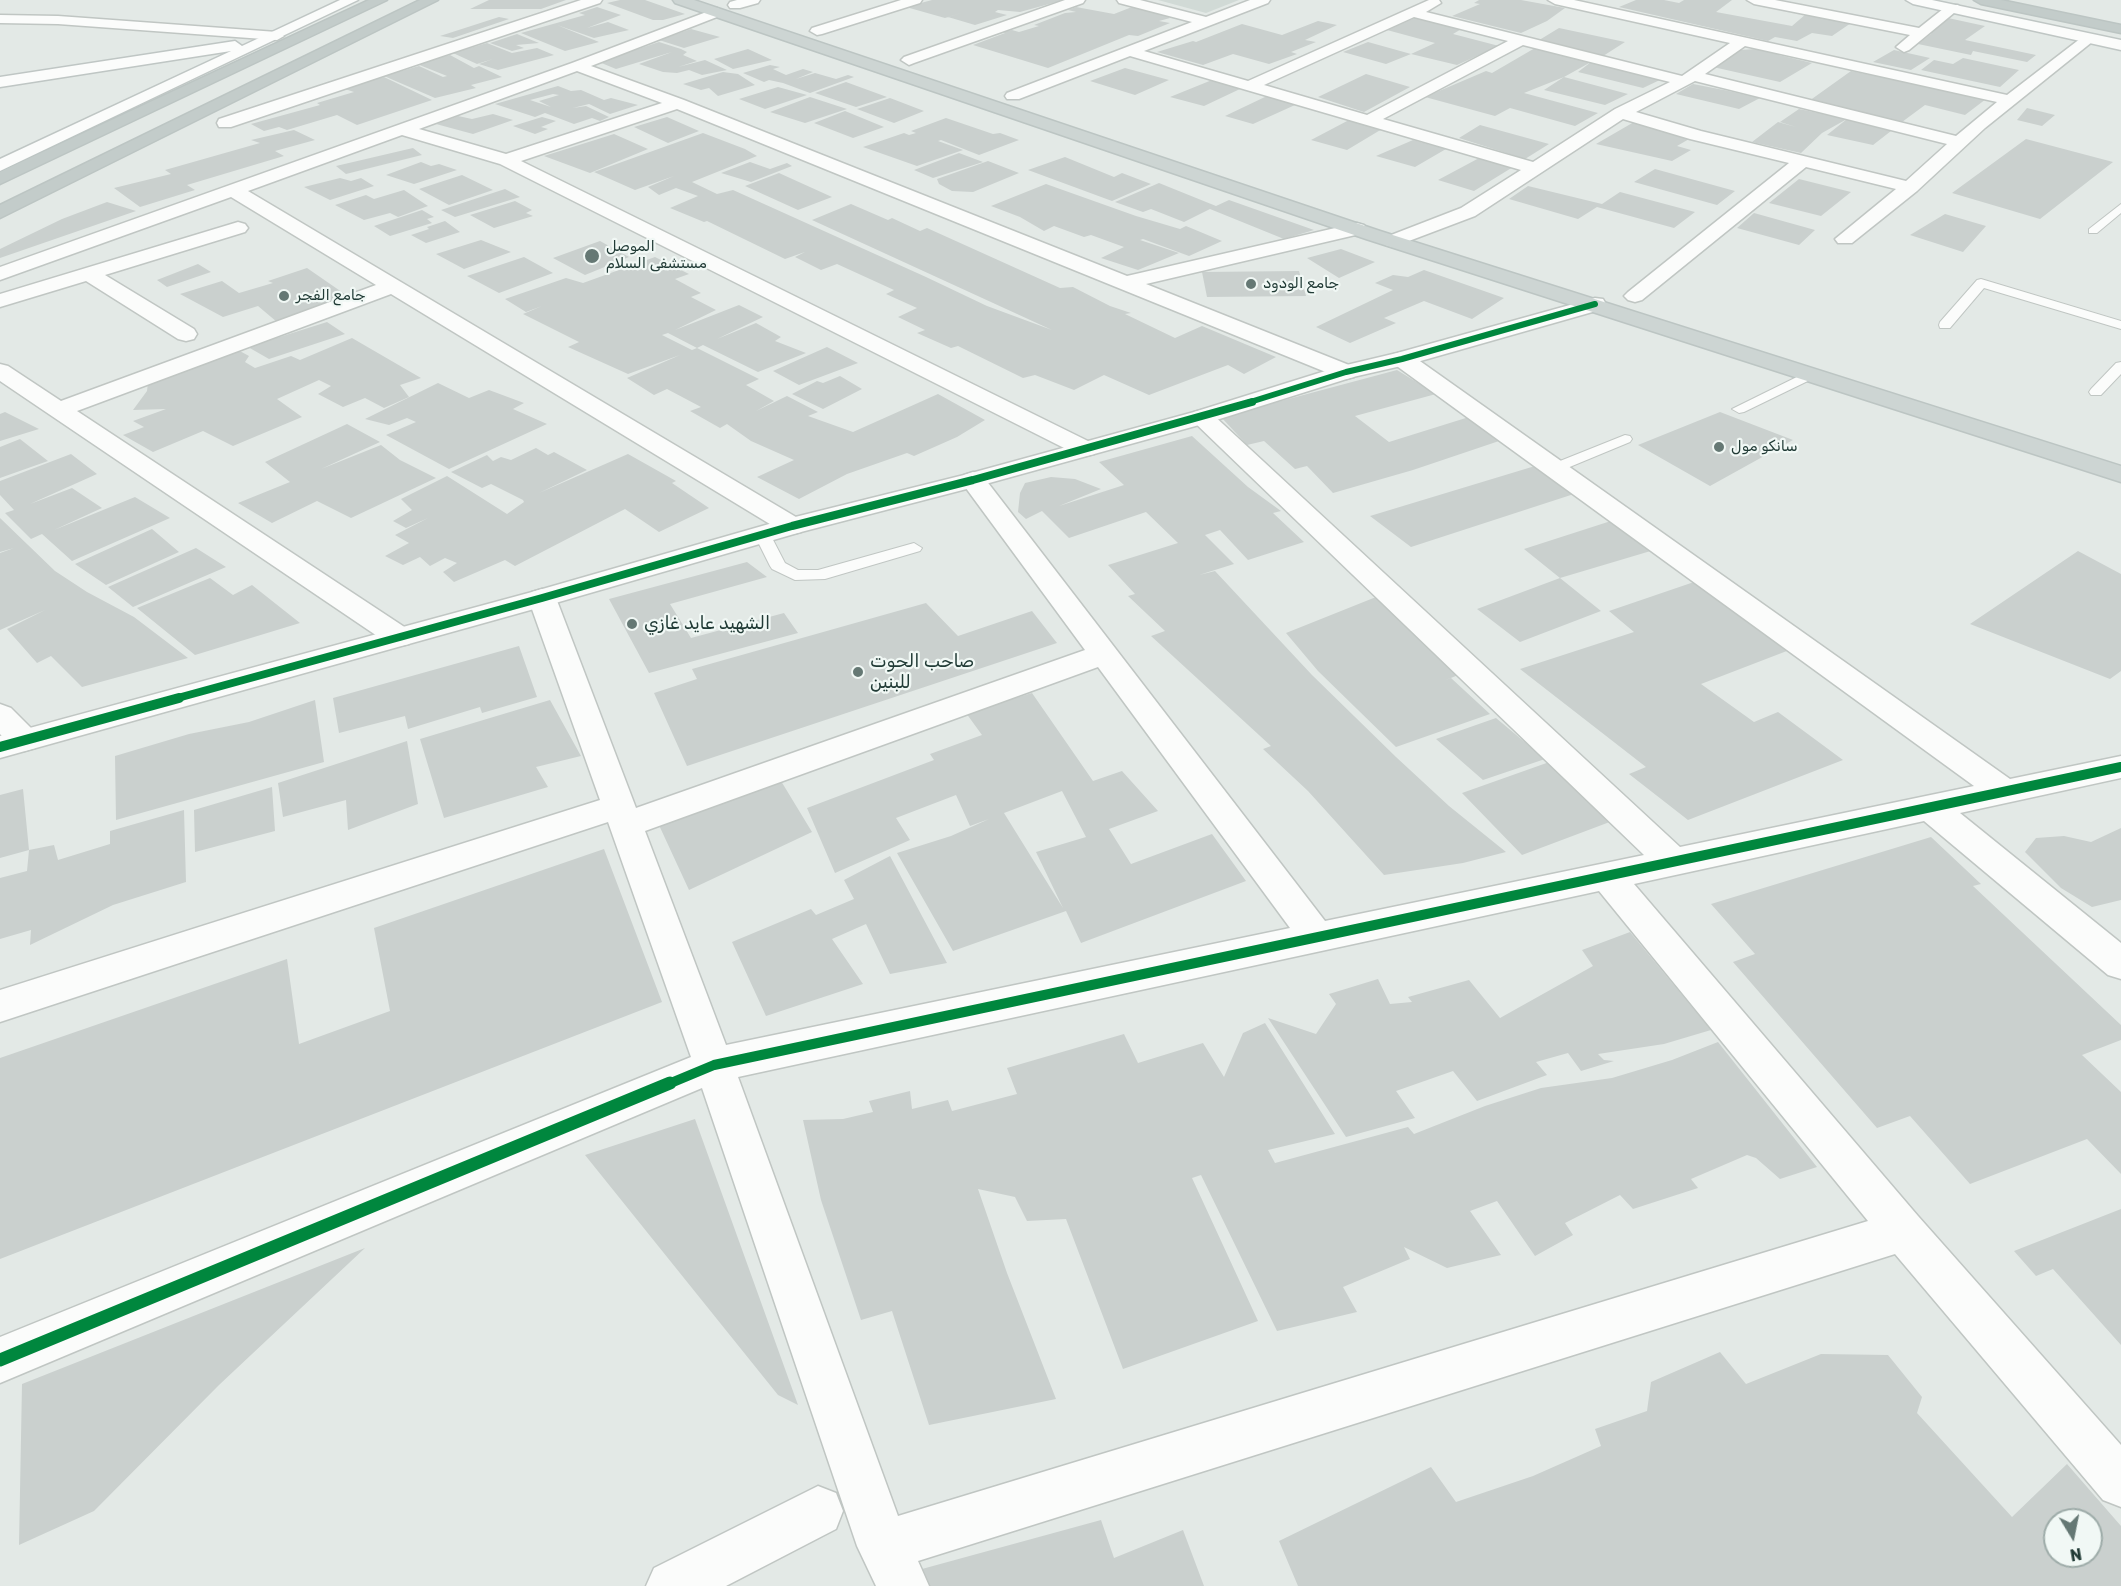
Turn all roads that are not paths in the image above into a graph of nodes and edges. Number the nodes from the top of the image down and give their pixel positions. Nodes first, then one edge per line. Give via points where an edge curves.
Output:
1 (351, 0) edge
2 (380, 0) edge
3 (431, 0) edge
4 (595, 0) edge
5 (680, 0) edge
6 (915, 0) edge
7 (1078, 0) edge
8 (1124, 0) edge
9 (1263, 0) edge
10 (1441, 0) edge
11 (1555, 0) edge
12 (1754, 0) edge
13 (1913, 0) edge
14 (1981, 0) edge
15 (2043, 0) edge
16 (731, 4) edge
17 (1953, 8) junction
18 (1413, 13) junction
19 (2121, 16) edge
20 (0, 19) edge
21 (1208, 22) junction
22 (324, 26) junction
23 (2121, 29) edge
24 (817, 31) junction
25 (1921, 33) junction
26 (2090, 38) junction
27 (272, 39) junction
28 (1521, 40) junction
29 (1743, 41) junction
30 (2121, 45) edge
31 (1131, 52) junction
32 (909, 60) junction
33 (577, 66) junction
34 (213, 67) junction
35 (1874, 70) junction
36 (1689, 78) junction
37 (0, 82) edge
38 (1251, 86) junction
39 (194, 88) junction
40 (0, 92) edge
41 (1013, 96) junction
42 (2008, 100) junction
43 (678, 103) junction
44 (1621, 113) junction
45 (1369, 120) junction
46 (225, 123) dead end
47 (401, 129) junction
48 (1959, 142) junction
49 (506, 160) junction
50 (1802, 161) junction
51 (0, 166) edge
52 (1534, 168) junction
53 (0, 179) edge
54 (1910, 187) junction
55 (233, 190) junction
56 (0, 197) edge
57 (26, 200) junction
58 (2121, 207) edge
59 (0, 212) edge
60 (238, 228) dead end
61 (1358, 230) junction
62 (1418, 231) junction
63 (2093, 231) dead end
64 (1845, 239) dead end
65 (1393, 241) junction
66 (1498, 255) dead end
67 (0, 274) edge
68 (88, 274) junction
69 (1125, 283) junction
70 (393, 286) junction
71 (1635, 296) junction
72 (1604, 297) junction
73 (0, 301) edge
74 (1656, 303) dead end
75 (1945, 325) dead end
76 (2121, 325) edge
77 (186, 334) dead end
78 (1402, 359) junction
79 (2121, 366) edge
80 (0, 371) edge
81 (1346, 372) junction
82 (1812, 374) junction
83 (2096, 392) dead end
84 (1739, 409) dead end
85 (58, 410) junction
86 (1202, 417) junction
87 (1624, 439) dead end
88 (1085, 449) junction
89 (1555, 468) junction
90 (2121, 474) edge
91 (973, 480) junction
92 (792, 526) junction
93 (762, 534) junction
94 (914, 548) dead end
95 (542, 598) junction
96 (399, 637) junction
97 (1104, 654) junction
98 (0, 715) edge
99 (12, 743) edge
100 (2121, 767) edge
101 (2005, 792) junction
102 (1931, 808) junction
103 (622, 816) junction
104 (1674, 862) junction
105 (1607, 876) junction
106 (1317, 937) junction
107 (2121, 964) edge
108 (0, 1006) edge
109 (714, 1065) junction
110 (1903, 1230) junction
111 (0, 1360) edge
112 (2121, 1482) edge
113 (818, 1511) dead end
114 (893, 1566) edge
115 (672, 1586) edge

1 - 27 street
2 - 22 highway
3 - 57 highway
4 - 46 street
5 - 16 main road
6 - 24 street
7 - 32 street
8 - 21 street
9 - 21 street
10 - 18 street
11 - 29 street
12 - 25 street
13 - 17 street
14 - 23 highway
15 - 19 highway
16 - 24 main road
16 - 33 street
16 - 61 main road
17 - 25 street
17 - 26 street
18 - 28 street
18 - 38 street
20 - 27 street via 58,20
21 - 31 street
22 - 27 street
22 - 39 highway
24 - 32 main road
25 - 35 street
26 - 30 street
26 - 42 street
27 - 34 street
27 - 37 street
28 - 36 street
28 - 45 street
29 - 35 street
29 - 36 street
31 - 38 street
31 - 41 street
32 - 41 main road
33 - 43 street
33 - 47 street
34 - 39 street
34 - 40 street via 210,62 160,64
34 - 51 street
35 - 42 street
36 - 44 street
36 - 48 street
38 - 45 street
39 - 53 highway
41 - 62 main road
42 - 48 street
43 - 49 street
43 - 69 street
44 - 50 street
44 - 52 street
45 - 52 street
47 - 49 street
47 - 55 street
48 - 54 street
49 - 88 street
50 - 54 street
50 - 71 street
52 - 62 street via 1468,212
54 - 64 street
55 - 67 street
55 - 70 street
56 - 57 highway
57 - 59 highway
58 - 63 lane
60 - 68 street
61 - 65 main road
61 - 69 street
62 - 65 street
62 - 66 main road
65 - 72 main road
68 - 73 street
68 - 77 street
69 - 81 street
70 - 85 street
70 - 92 street
71 - 72 main road
71 - 74 main road
72 - 78 street
72 - 82 main road
75 - 76 lane via 1981,283
78 - 81 street
78 - 89 street
79 - 83 lane
80 - 85 street
81 - 86 street
82 - 84 lane
82 - 90 main road
85 - 96 street
86 - 88 street
86 - 104 street
87 - 89 lane
88 - 91 street
89 - 101 street
91 - 92 street
91 - 97 street
92 - 93 street
93 - 94 lane via 778,566 795,575 819,575
93 - 95 street
95 - 96 street
95 - 103 street
96 - 99 street
97 - 103 street
97 - 106 street
98 - 99 street
100 - 101 street
101 - 102 street
102 - 104 street
102 - 107 street
103 - 108 street
103 - 109 street
104 - 105 street
105 - 106 street
105 - 110 street
106 - 109 street
109 - 111 street
109 - 114 street
110 - 112 street
110 - 114 street
113 - 115 street

